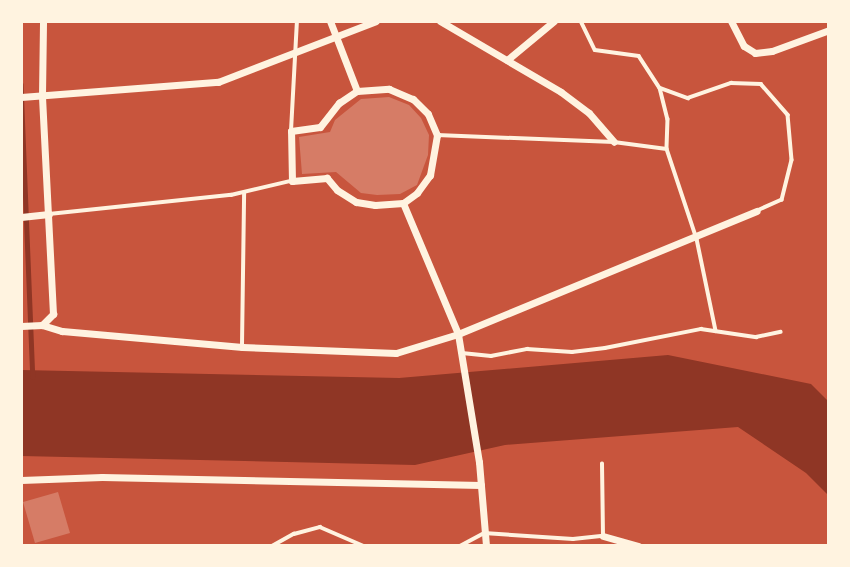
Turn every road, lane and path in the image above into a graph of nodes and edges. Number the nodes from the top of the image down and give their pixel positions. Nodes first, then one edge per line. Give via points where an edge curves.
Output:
1 (43, 21) edge
2 (297, 21) edge
3 (330, 21) edge
4 (376, 21) edge
5 (440, 21) edge
6 (554, 21) edge
7 (581, 21) edge
8 (731, 21) edge
9 (829, 30) edge
10 (336, 37) junction
11 (294, 54) junction
12 (507, 60) junction
13 (660, 88) junction
14 (357, 92) junction
15 (38, 96) junction
16 (21, 97) edge
17 (291, 131) junction
18 (437, 135) junction
19 (614, 142) junction
20 (667, 149) junction
21 (292, 181) junction
22 (244, 193) junction
23 (403, 203) junction
24 (757, 211) joint
25 (49, 214) junction
26 (21, 217) edge
27 (697, 239) junction
28 (21, 326) edge
29 (42, 326) junction
30 (716, 331) junction
31 (780, 332) dead end
32 (458, 334) junction
33 (242, 347) junction
34 (462, 353) junction
35 (602, 464) dead end
36 (21, 480) edge
37 (481, 485) junction
38 (484, 533) junction
39 (603, 536) junction
40 (272, 546) edge
41 (364, 546) edge
42 (460, 546) edge
43 (485, 546) edge
44 (639, 546) edge

1 - 15 street
2 - 11 lane
3 - 10 street
4 - 10 street
5 - 12 street
6 - 12 street
7 - 13 lane via 595,50 639,56
8 - 9 street via 744,46 755,53
10 - 11 street
10 - 14 street
11 - 15 street via 218,82
11 - 17 lane
12 - 19 street via 589,113
13 - 20 lane via 668,119
13 - 24 lane via 688,98 731,83 761,84 788,115 792,160 786,188 782,200
14 - 17 street via 339,103 320,127
14 - 18 street via 389,89 413,99 428,114
15 - 16 street
15 - 25 street
17 - 21 street
18 - 19 lane
18 - 23 street via 430,175
19 - 20 lane
20 - 27 lane
21 - 22 lane
21 - 23 street via 327,178 356,202
22 - 25 lane
22 - 33 lane
23 - 32 street
24 - 27 street
25 - 26 street
25 - 29 street via 53,314
27 - 30 lane
27 - 32 street
28 - 29 street
29 - 33 street
30 - 31 lane via 756,337
30 - 34 lane via 701,329 572,352
32 - 33 street via 396,353
32 - 34 street
34 - 37 street
35 - 39 lane
36 - 37 street via 102,477
37 - 38 street
38 - 39 lane via 573,539
38 - 42 lane
38 - 43 street
39 - 44 street
40 - 41 lane via 320,527

